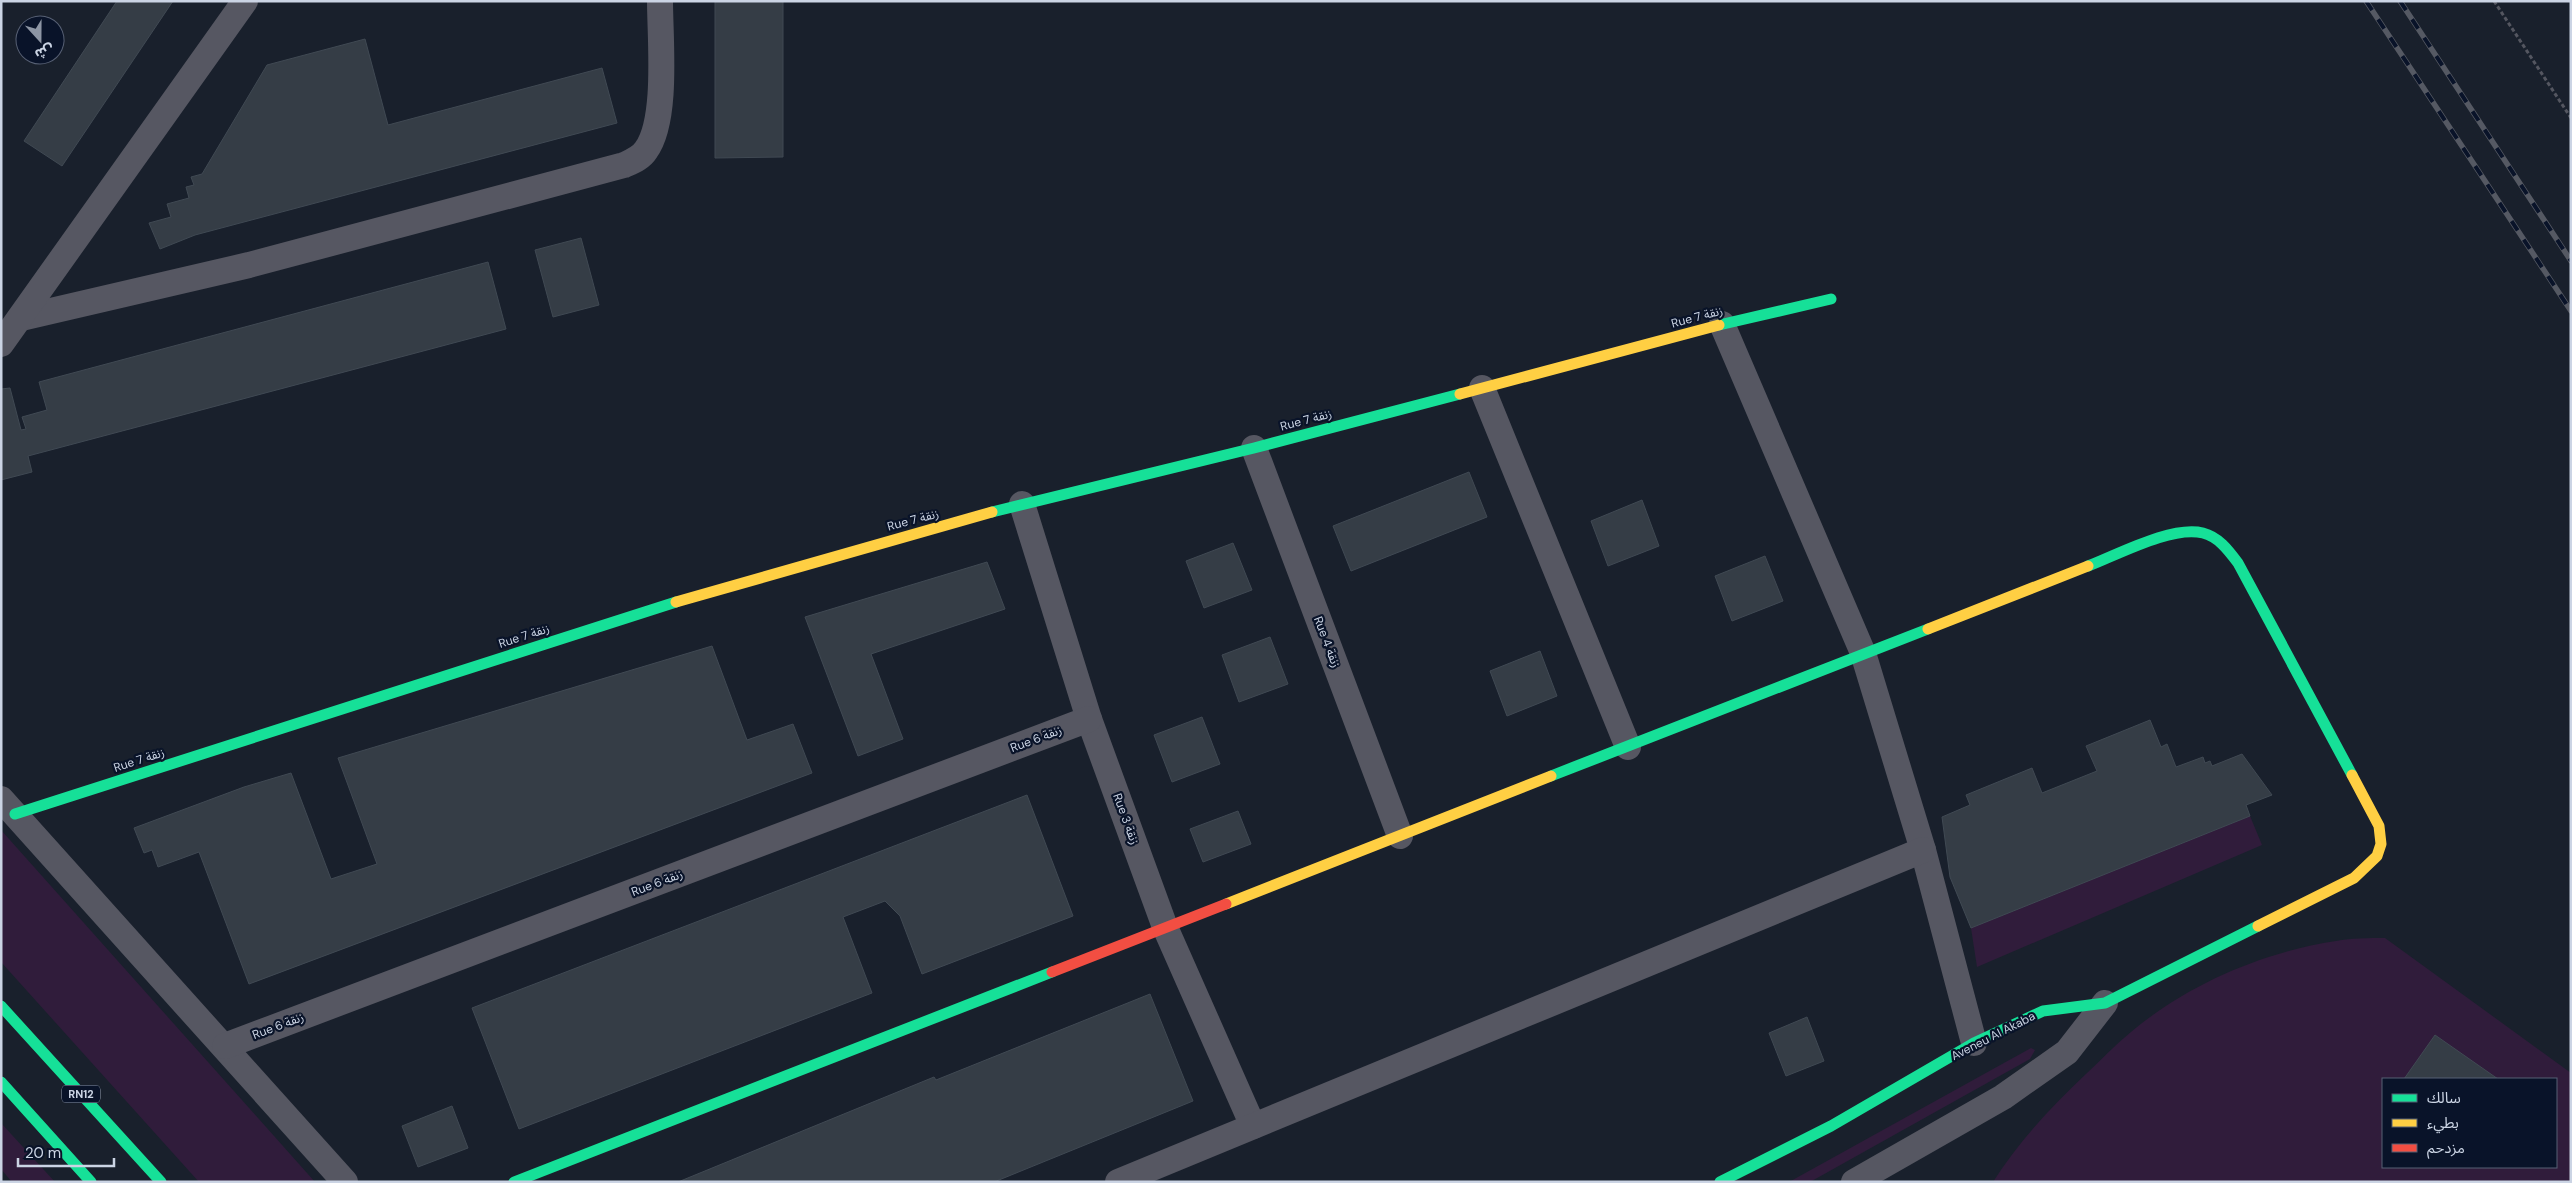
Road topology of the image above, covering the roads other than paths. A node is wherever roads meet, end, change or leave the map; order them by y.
1 (245, 1) edge
2 (660, 1) edge
3 (1831, 299) dead end
4 (21, 318) junction
5 (1722, 324) junction
6 (1, 344) edge
7 (1482, 388) junction
8 (1254, 448) junction
9 (1022, 504) junction
10 (1863, 653) junction
11 (1089, 719) junction
12 (1628, 747) junction
13 (8, 807) edge
14 (1400, 836) junction
15 (1923, 850) junction
16 (1165, 927) junction
17 (2105, 1003) junction
18 (1, 1006) edge
19 (1974, 1043) junction
20 (225, 1046) junction
21 (1, 1082) edge
22 (1253, 1126) junction
23 (91, 1182) edge
24 (161, 1182) edge
25 (345, 1182) edge
26 (514, 1182) edge
27 (1118, 1182) edge
28 (1720, 1182) edge
29 (1854, 1182) edge

1 - 4 street
2 - 4 street
3 - 5 street, Rue 7 زنقة
4 - 6 street
5 - 7 street, Rue 7 زنقة
5 - 10 street
7 - 8 street, Rue 7 زنقة
7 - 12 street
8 - 9 street, Rue 7 زنقة
8 - 14 street, Rue 4 زنقة
9 - 11 street, Rue 3 زنقة
9 - 13 street, Rue 7 زنقة
10 - 12 street
10 - 15 street
10 - 17 street, Aveneu Al Akaba
11 - 16 street, Rue 3 زنقة
11 - 20 street, Rue 6 زنقة
12 - 14 street
13 - 20 street
14 - 16 street
15 - 19 street
15 - 22 street
16 - 22 street, Rue 3 زنقة
16 - 26 street
17 - 19 street, Aveneu Al Akaba
17 - 29 street
18 - 24 street, RN12
19 - 28 street, Aveneu Al Akaba
20 - 25 street
21 - 23 street
22 - 27 street

